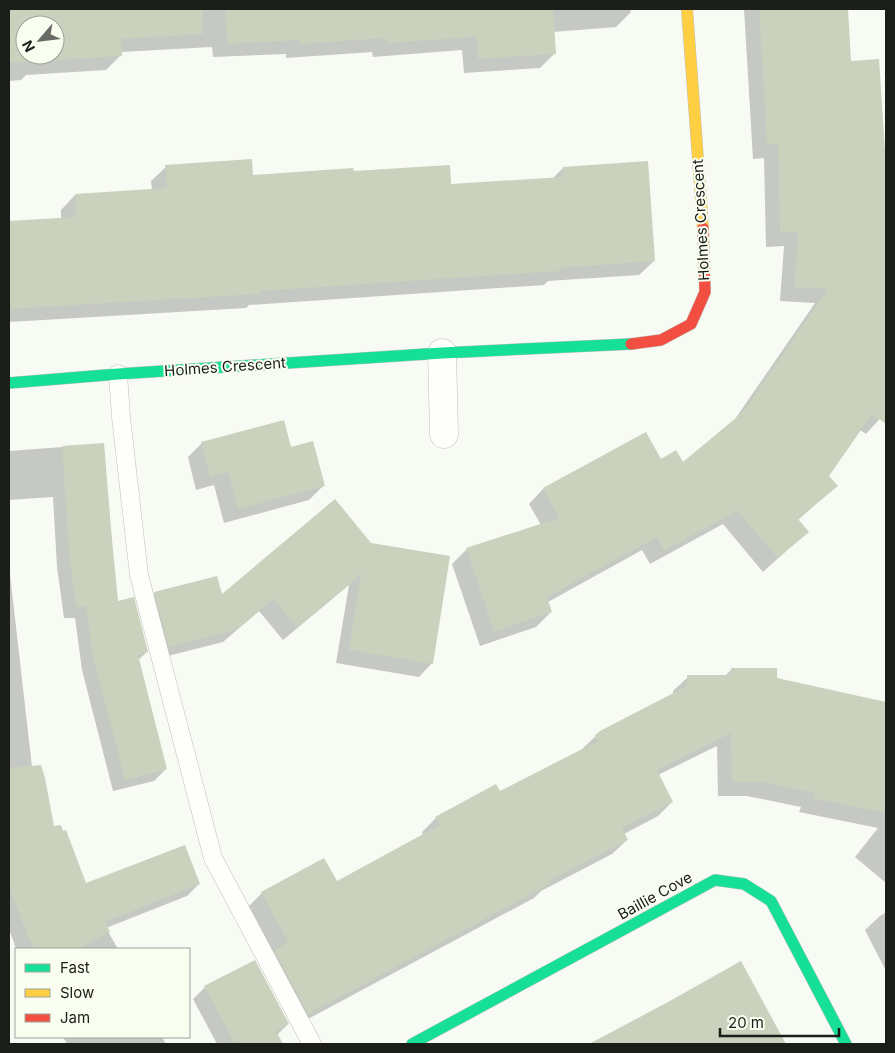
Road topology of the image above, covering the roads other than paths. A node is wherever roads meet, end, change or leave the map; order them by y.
1 (687, 9) edge
2 (442, 354) junction
3 (118, 374) junction
4 (9, 383) edge
5 (444, 434) dead end
6 (312, 1044) edge
7 (412, 1044) edge
8 (846, 1044) edge

1 - 2 street, Holmes Crescent
2 - 3 street, Holmes Crescent
2 - 5 street
3 - 4 street, Holmes Crescent
3 - 6 lane
7 - 8 street, Baillie Cove

